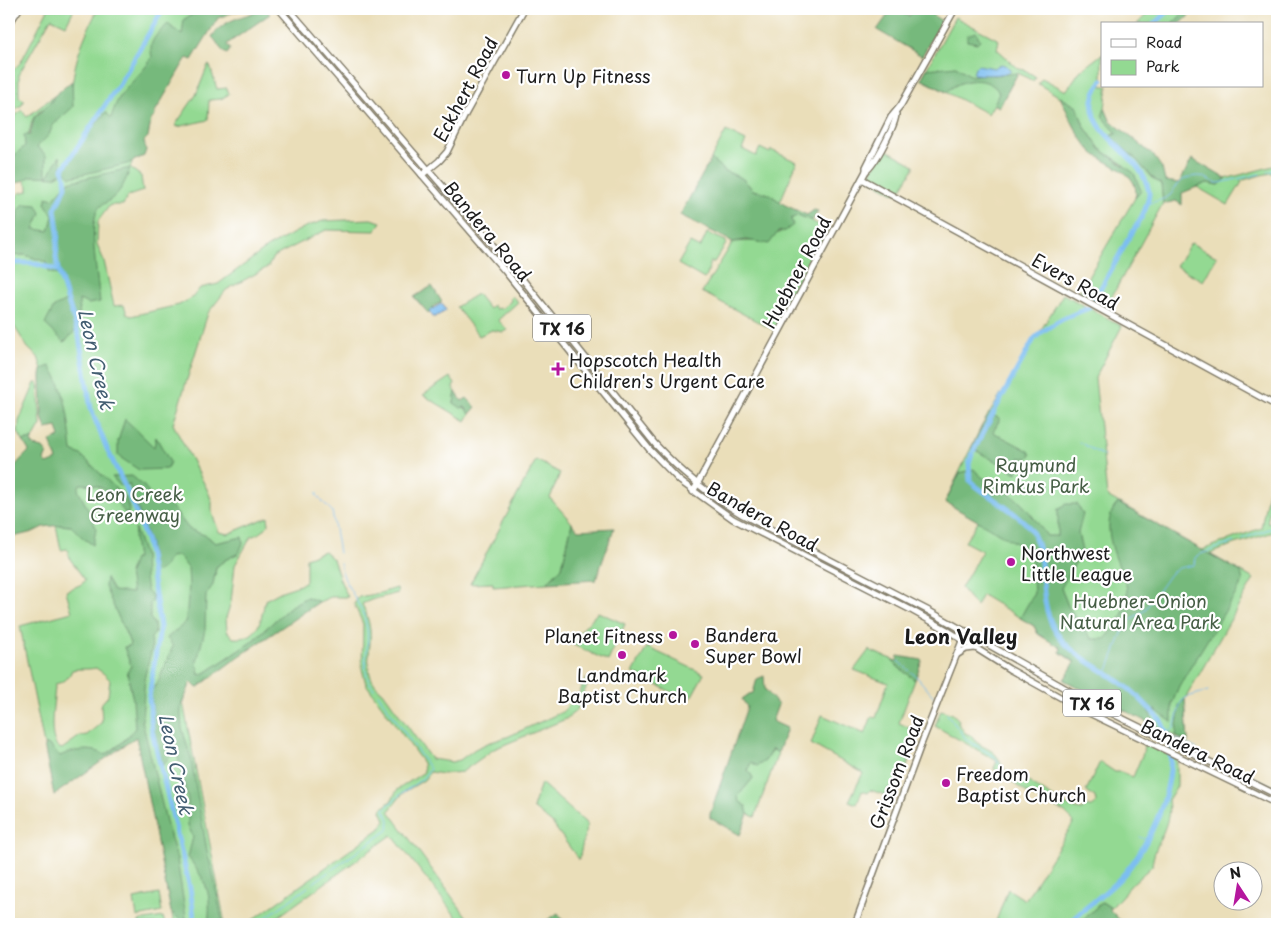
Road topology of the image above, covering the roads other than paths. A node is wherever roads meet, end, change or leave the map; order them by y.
1 (20, 9) edge
2 (279, 9) edge
3 (289, 9) edge
4 (524, 9) edge
5 (955, 9) edge
6 (9, 24) edge
7 (323, 48) junction
8 (318, 53) junction
9 (429, 169) junction
10 (422, 175) junction
11 (862, 179) junction
12 (1277, 406) edge
13 (636, 420) junction
14 (629, 424) junction
15 (697, 484) junction
16 (693, 492) junction
17 (837, 562) junction
18 (833, 570) junction
19 (966, 631) junction
20 (963, 640) junction
21 (976, 648) junction
22 (958, 654) junction
23 (1277, 795) edge
24 (1277, 804) edge
25 (854, 924) edge

1 - 6 main road
2 - 8 main road, Bandera Road / TX 16
3 - 7 main road, Bandera Road / TX 16
4 - 9 main road, Eckhert Road
5 - 11 main road, Huebner Road
7 - 8 main road
7 - 9 main road, Bandera Road / TX 16
8 - 10 main road, Bandera Road / TX 16
9 - 10 main road, Eckhert Road
9 - 13 main road, Bandera Road / TX 16
10 - 14 main road, Bandera Road / TX 16
11 - 12 main road, Evers Road
11 - 15 main road, Huebner Road
13 - 14 main road
13 - 15 main road, Bandera Road / TX 16
14 - 16 main road, Bandera Road / TX 16
15 - 16 main road, Huebner Road
15 - 17 main road, Bandera Road / TX 16
16 - 18 main road, Bandera Road / TX 16
17 - 18 main road
17 - 19 main road, Bandera Road / TX 16
18 - 20 main road, Bandera Road / TX 16
19 - 20 main road, Grissom Road
19 - 23 main road, Bandera Road / TX 16
20 - 21 main road, Bandera Road / TX 16
20 - 22 main road, Grissom Road
21 - 22 main road
21 - 24 main road, Bandera Road / TX 16
22 - 25 main road, Grissom Road

